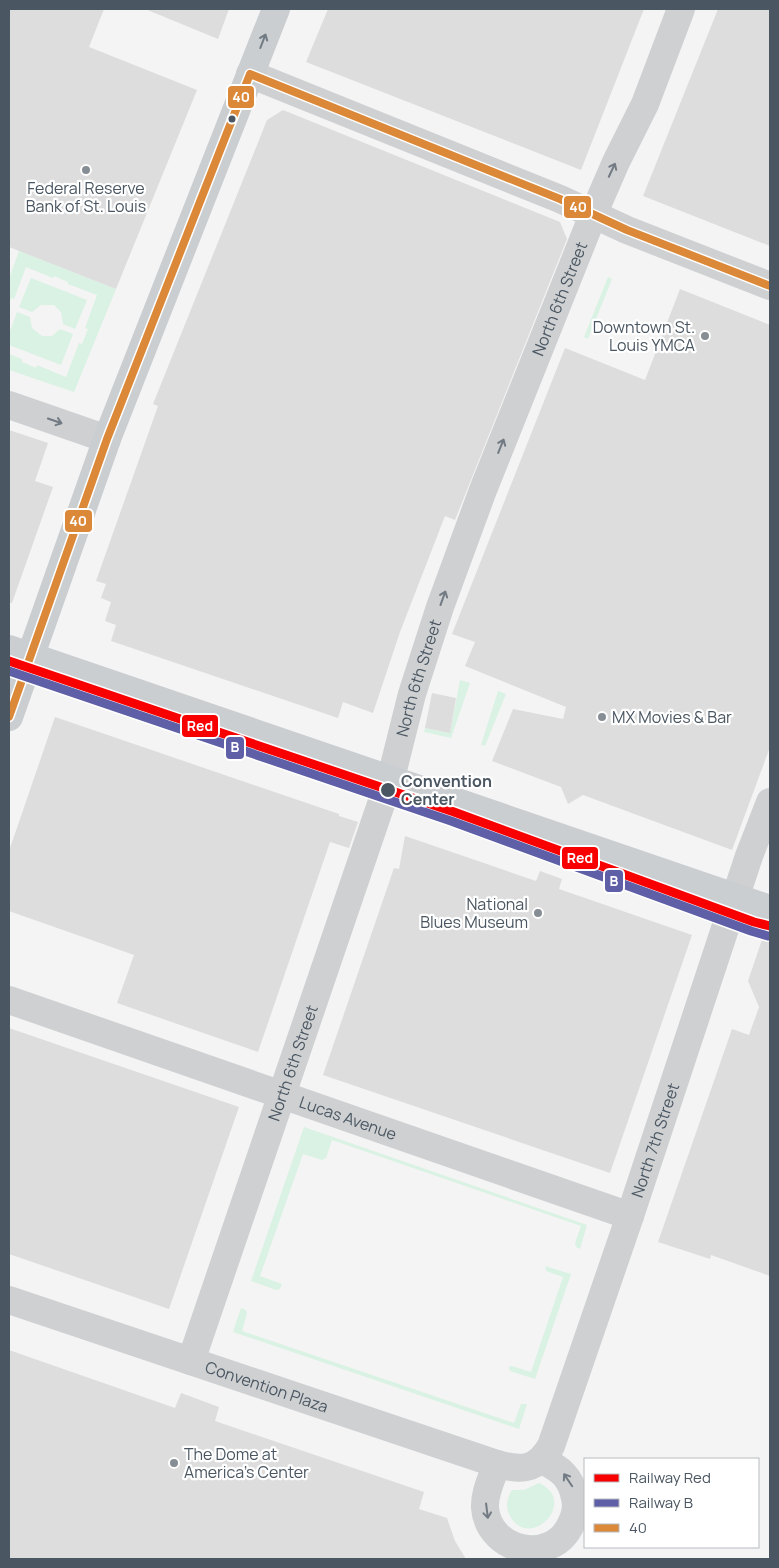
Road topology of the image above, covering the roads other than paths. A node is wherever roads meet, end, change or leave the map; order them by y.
1 (276, 9) edge
2 (681, 9) edge
3 (250, 74) junction
4 (593, 214) junction
5 (770, 286) edge
6 (9, 406) edge
7 (107, 439) junction
8 (19, 652) edge
9 (9, 717) edge
10 (389, 778) junction
11 (770, 802) edge
12 (736, 897) junction
13 (770, 908) edge
14 (9, 1000) edge
15 (282, 1095) junction
16 (630, 1216) junction
17 (9, 1300) edge
18 (191, 1361) junction
19 (497, 1464) junction
20 (534, 1464) junction

3 -> 1 main road
4 -> 2 street, North 6th Street
3 - 4 street
3 - 7 main road
4 - 5 street
10 -> 4 street, North 6th Street
6 -> 7 street
7 - 8 main road
8 - 9 main road
8 - 10 main road
10 - 12 main road
10 - 15 street, North 6th Street
11 - 12 street, North 7th Street
12 - 13 main road
12 - 16 street, North 7th Street
14 - 15 street, Lucas Avenue
15 - 16 street, Lucas Avenue
15 - 18 street, North 6th Street
16 - 20 street, North 7th Street
17 - 18 street, Convention Plaza
18 - 19 street, Convention Plaza
19 - 20 street, Convention Plaza
19 -> 20 street

